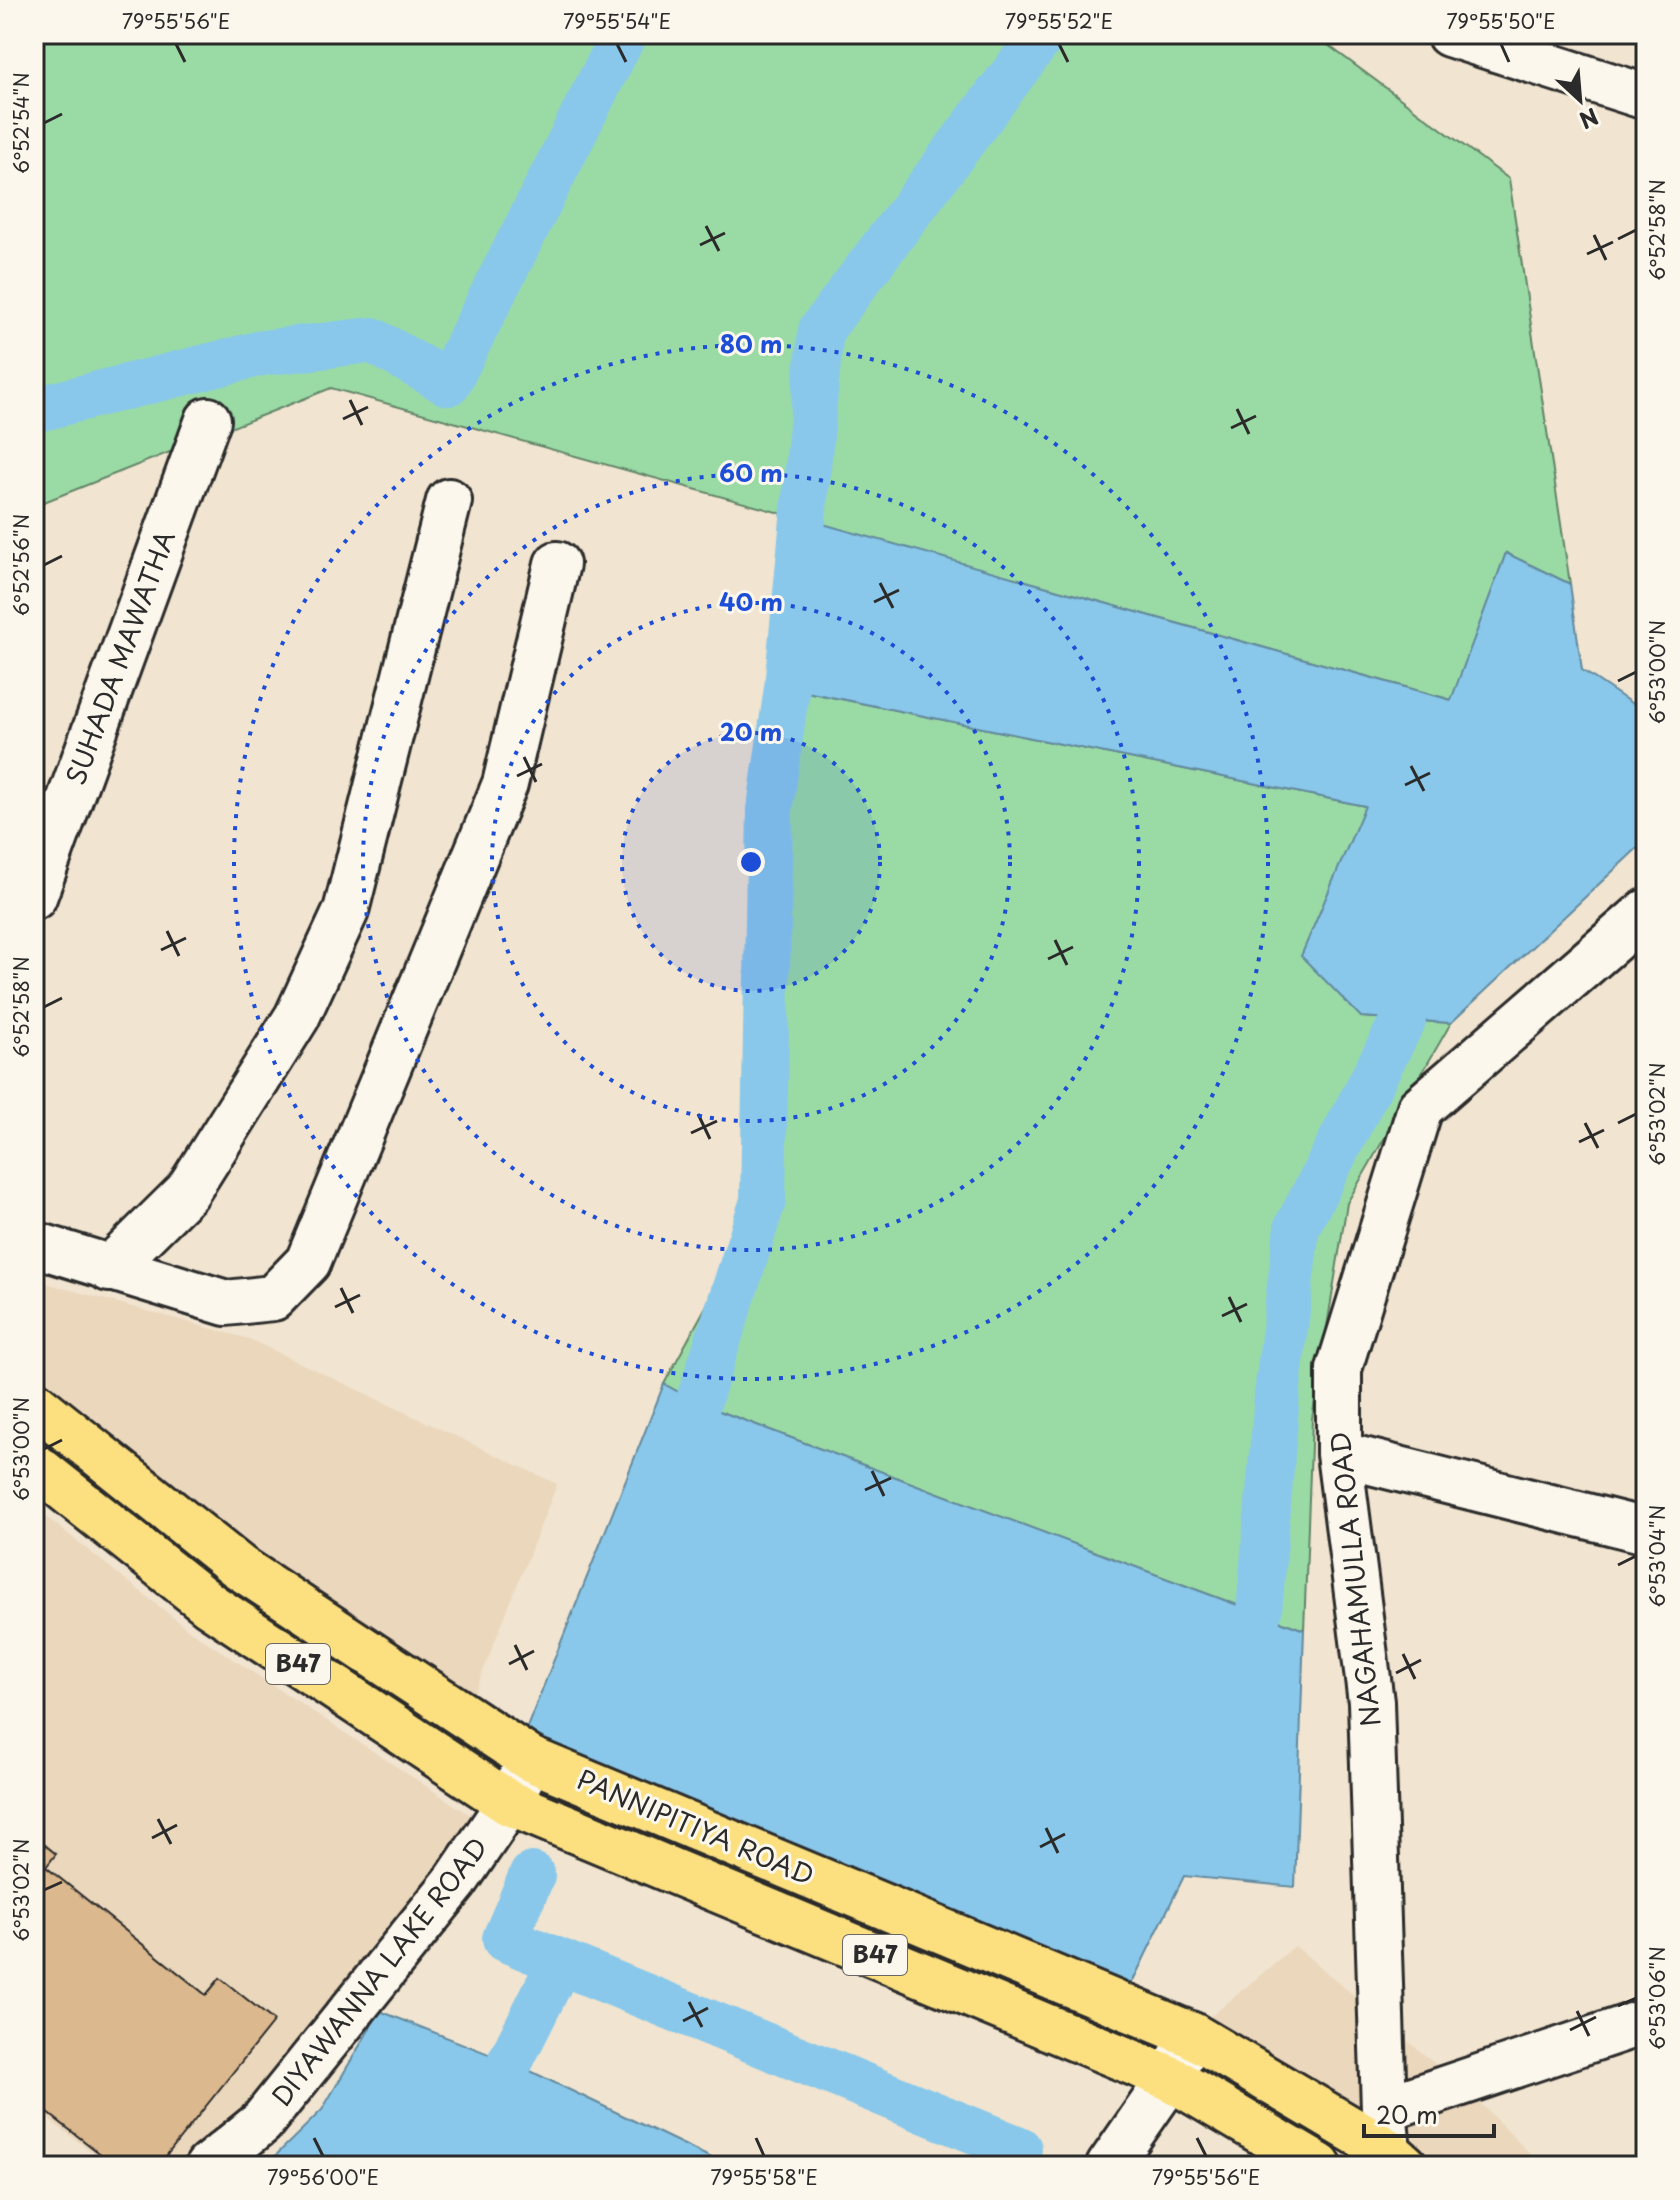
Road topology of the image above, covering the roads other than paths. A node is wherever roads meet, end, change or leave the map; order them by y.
1 (1449, 34) edge
2 (1646, 97) edge
3 (208, 420) dead end
4 (449, 501) dead end
5 (557, 564) dead end
6 (34, 897) edge
7 (1646, 912) edge
8 (34, 1244) edge
9 (109, 1269) junction
10 (34, 1403) edge
11 (1339, 1454) junction
12 (34, 1465) edge
13 (1646, 1531) edge
14 (530, 1759) junction
15 (509, 1803) junction
16 (1646, 2021) edge
17 (1192, 2035) junction
18 (1170, 2078) junction
19 (1388, 2148) edge
20 (208, 2166) edge
21 (1109, 2166) edge
22 (1319, 2166) edge

1 - 2 street
3 - 6 street, SUHADA MAWATHA
4 - 9 street
5 - 9 street
7 - 11 street, NAGAHAMULLA ROAD
8 - 9 street
10 - 14 main road, PANNIPITIYA ROAD / B47
11 - 13 street
11 - 19 street, NAGAHAMULLA ROAD
12 - 15 main road, PANNIPITIYA ROAD / B47
14 - 15 street, DIYAWANNA LAKE ROAD
14 - 17 main road, PANNIPITIYA ROAD / B47
15 - 18 main road, PANNIPITIYA ROAD / B47
15 - 20 street, DIYAWANNA LAKE ROAD
16 - 19 street
17 - 18 street
17 - 19 main road, PANNIPITIYA ROAD / B47
18 - 21 street
18 - 22 main road, PANNIPITIYA ROAD / B47

